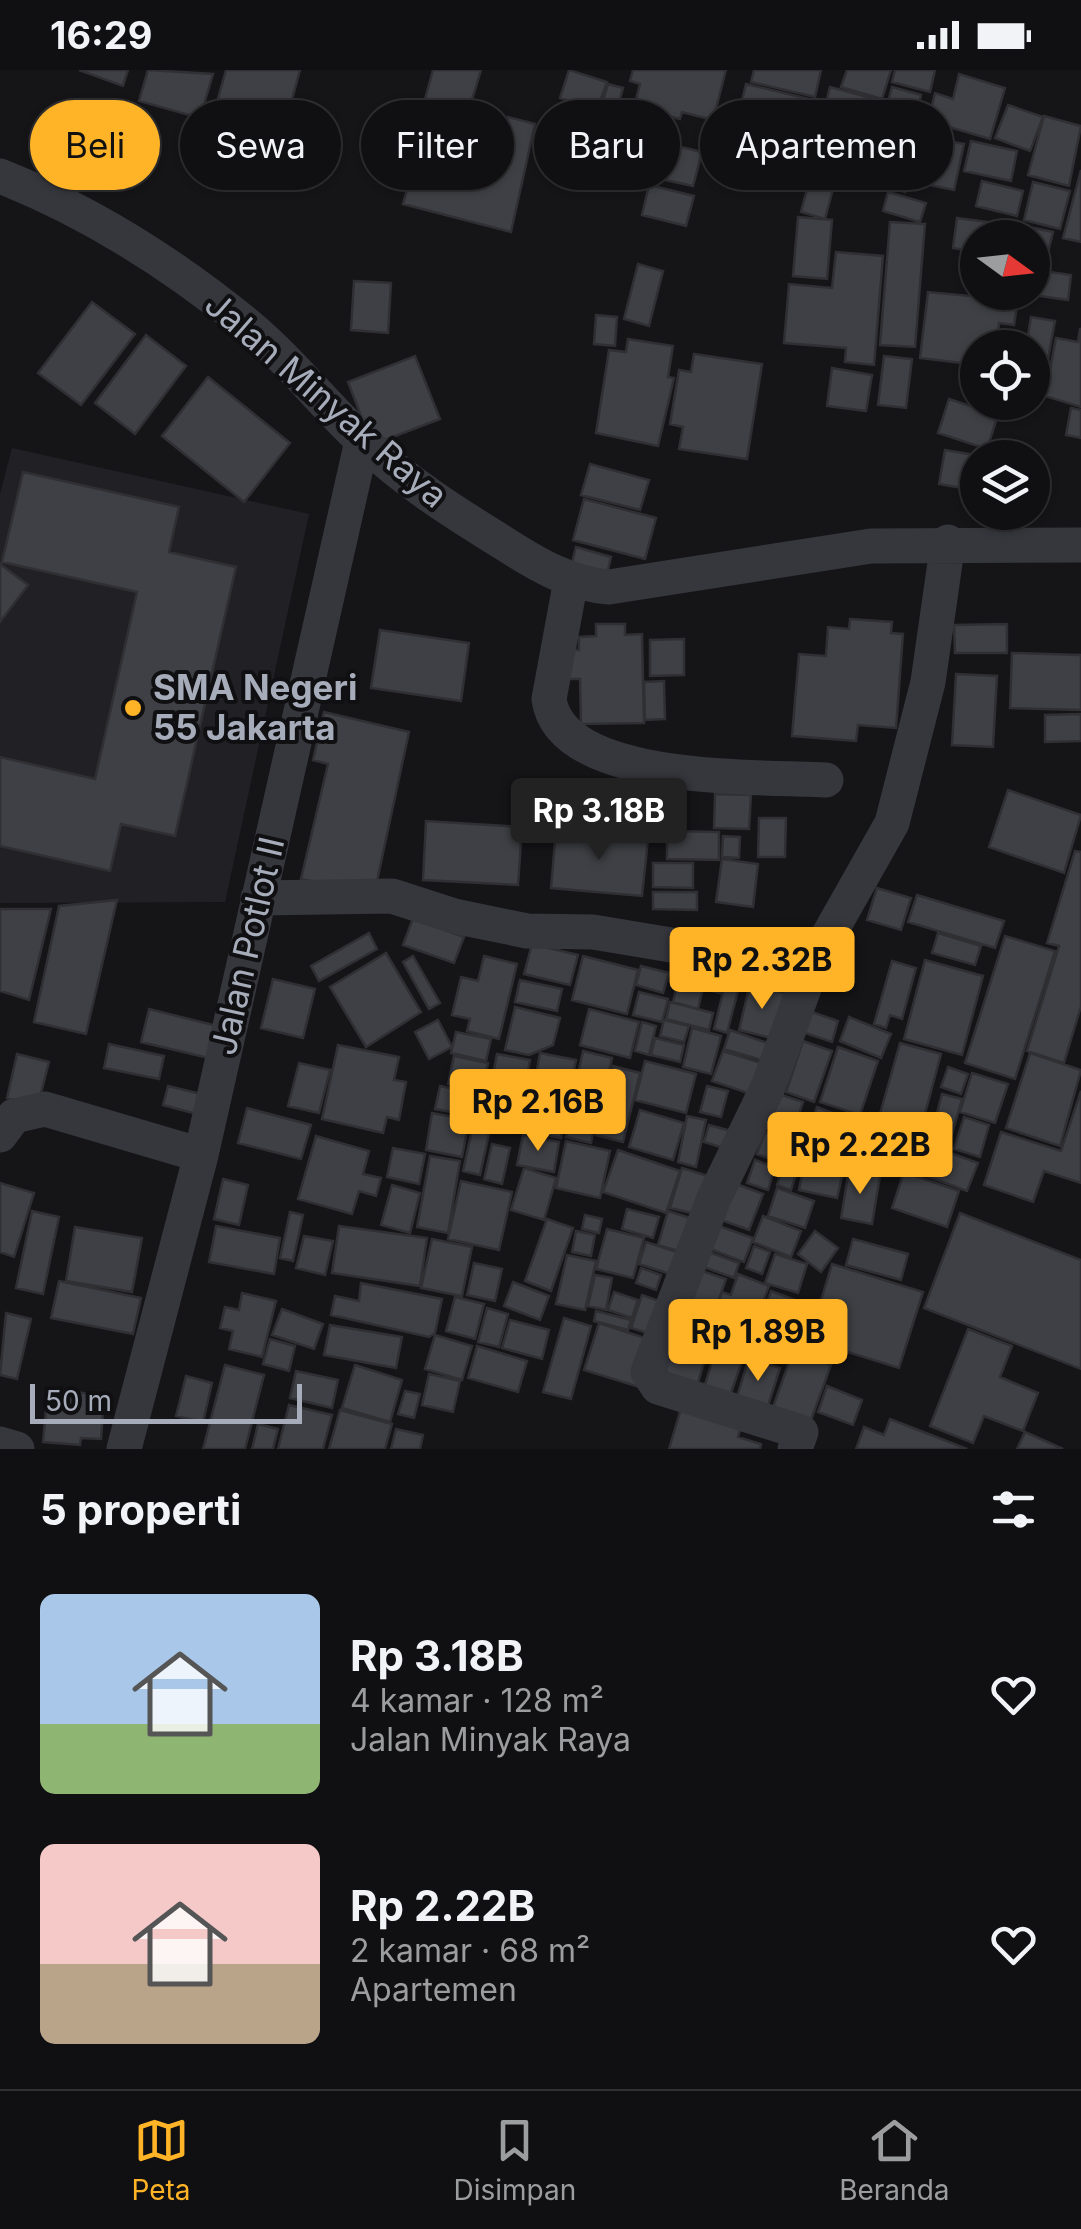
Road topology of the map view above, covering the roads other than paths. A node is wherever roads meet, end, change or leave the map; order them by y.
1 (0, 176) edge
2 (362, 441) junction
3 (948, 542) junction
4 (1081, 545) edge
5 (572, 580) junction
6 (826, 780) dead end
7 (258, 898) junction
8 (814, 961) junction
9 (0, 1135) edge
10 (201, 1155) junction
11 (0, 1444) edge
12 (17, 1449) edge
13 (124, 1449) edge
14 (795, 1449) edge

1 - 2 street, Jalan Minyak Raya
2 - 5 street, Jalan Minyak Raya
2 - 7 street, Jalan Potlot II
3 - 4 street, Jalan Minyak Raya
3 - 5 street, Jalan Minyak Raya
3 - 8 street
5 - 6 street
7 - 8 street
7 - 10 street, Jalan Potlot II
8 - 14 street
9 - 10 street
10 - 13 street, Jalan Potlot II
11 - 12 street

